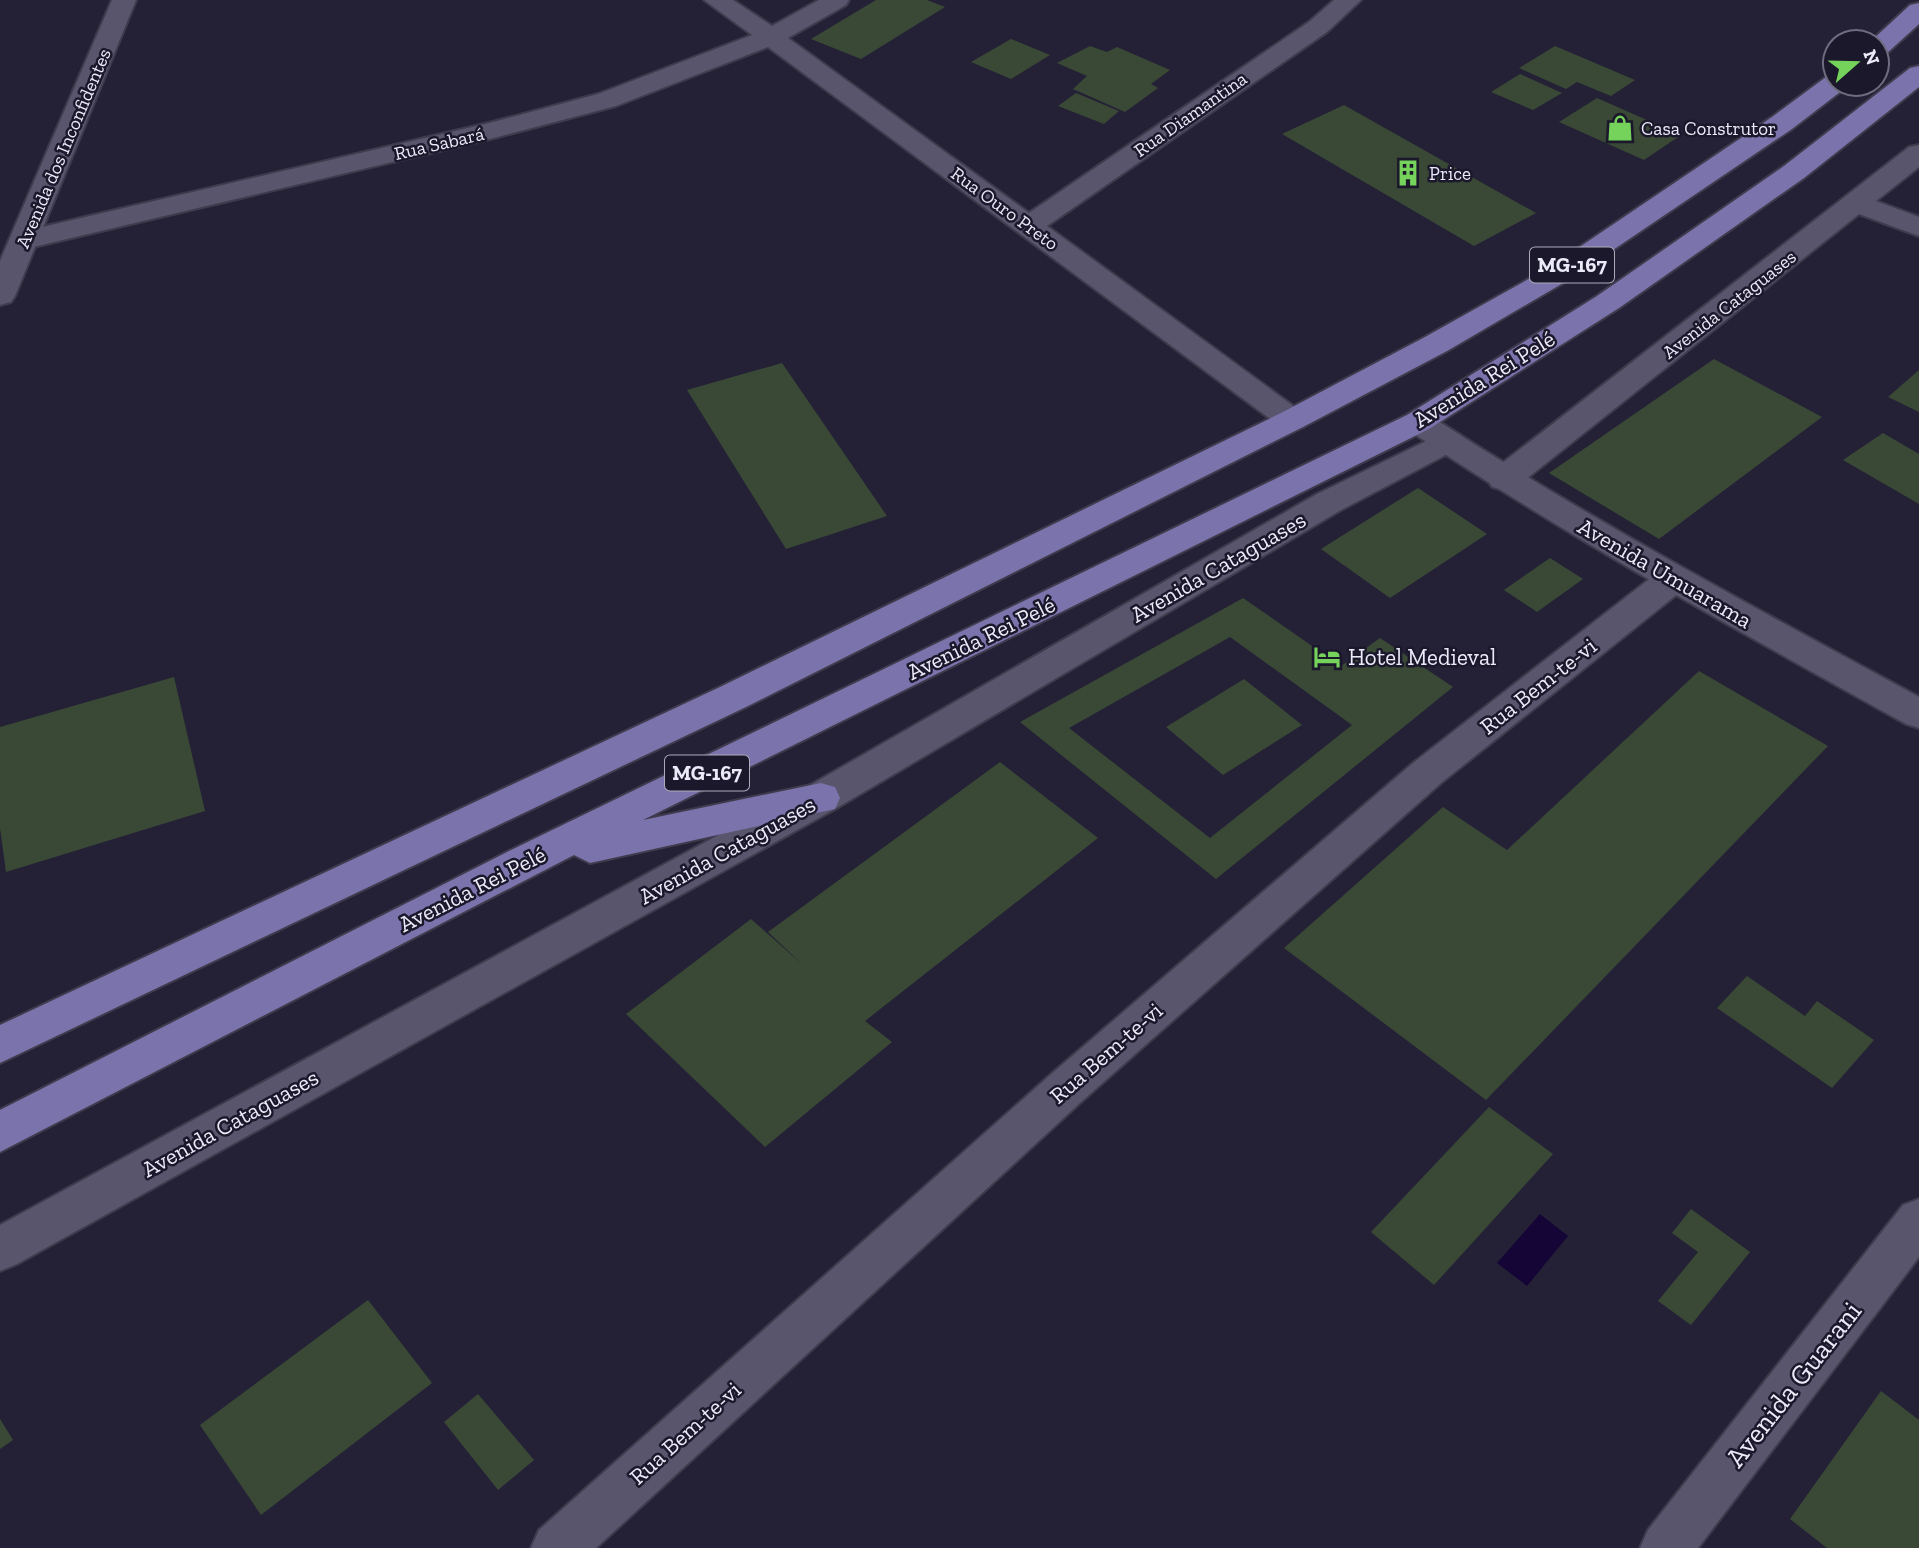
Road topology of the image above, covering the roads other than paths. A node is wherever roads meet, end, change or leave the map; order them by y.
1 (124, 0) edge
2 (716, 0) edge
3 (837, 0) edge
4 (1349, 0) edge
5 (1919, 10) edge
6 (1891, 36) edge
7 (771, 37) junction
8 (1919, 75) edge
9 (1821, 93) edge
10 (1919, 153) edge
11 (1858, 204) junction
12 (1029, 226) junction
13 (1919, 228) edge
14 (25, 240) junction
15 (0, 296) edge
16 (1292, 420) junction
17 (1432, 431) junction
18 (1504, 480) junction
19 (1673, 579) junction
20 (1919, 715) edge
21 (821, 798) junction
22 (523, 862) junction
23 (0, 1045) edge
24 (0, 1132) edge
25 (1919, 1220) edge
26 (0, 1250) edge
27 (557, 1548) edge
28 (1666, 1548) edge

1 - 14 street, Avenida dos Inconfidentes
2 - 7 street, Rua Ouro Preto
3 - 7 street, Rua Sabará
4 - 12 street, Rua Diamantina
5 - 6 main road
7 - 12 street, Rua Ouro Preto
7 - 14 street, Rua Sabará
8 - 17 main road, Avenida Rei Pelé / MG-167
9 - 16 main road, MG-167
10 - 11 street, Avenida Cataguases
11 - 13 street
11 - 18 street, Avenida Cataguases
12 - 16 street, Rua Ouro Preto
14 - 15 street, Avenida dos Inconfidentes
16 - 23 main road, MG-167
17 - 18 street, Avenida Umuarama
17 - 21 street, Avenida Cataguases
17 - 22 main road, Avenida Rei Pelé / MG-167
18 - 19 street, Avenida Umuarama
19 - 20 street, Avenida Umuarama
19 - 27 street, Rua Bem-te-vi
21 - 22 main road
21 - 26 street, Avenida Cataguases
22 - 24 main road, Avenida Rei Pelé / MG-167
25 - 28 street, Avenida Guarani

